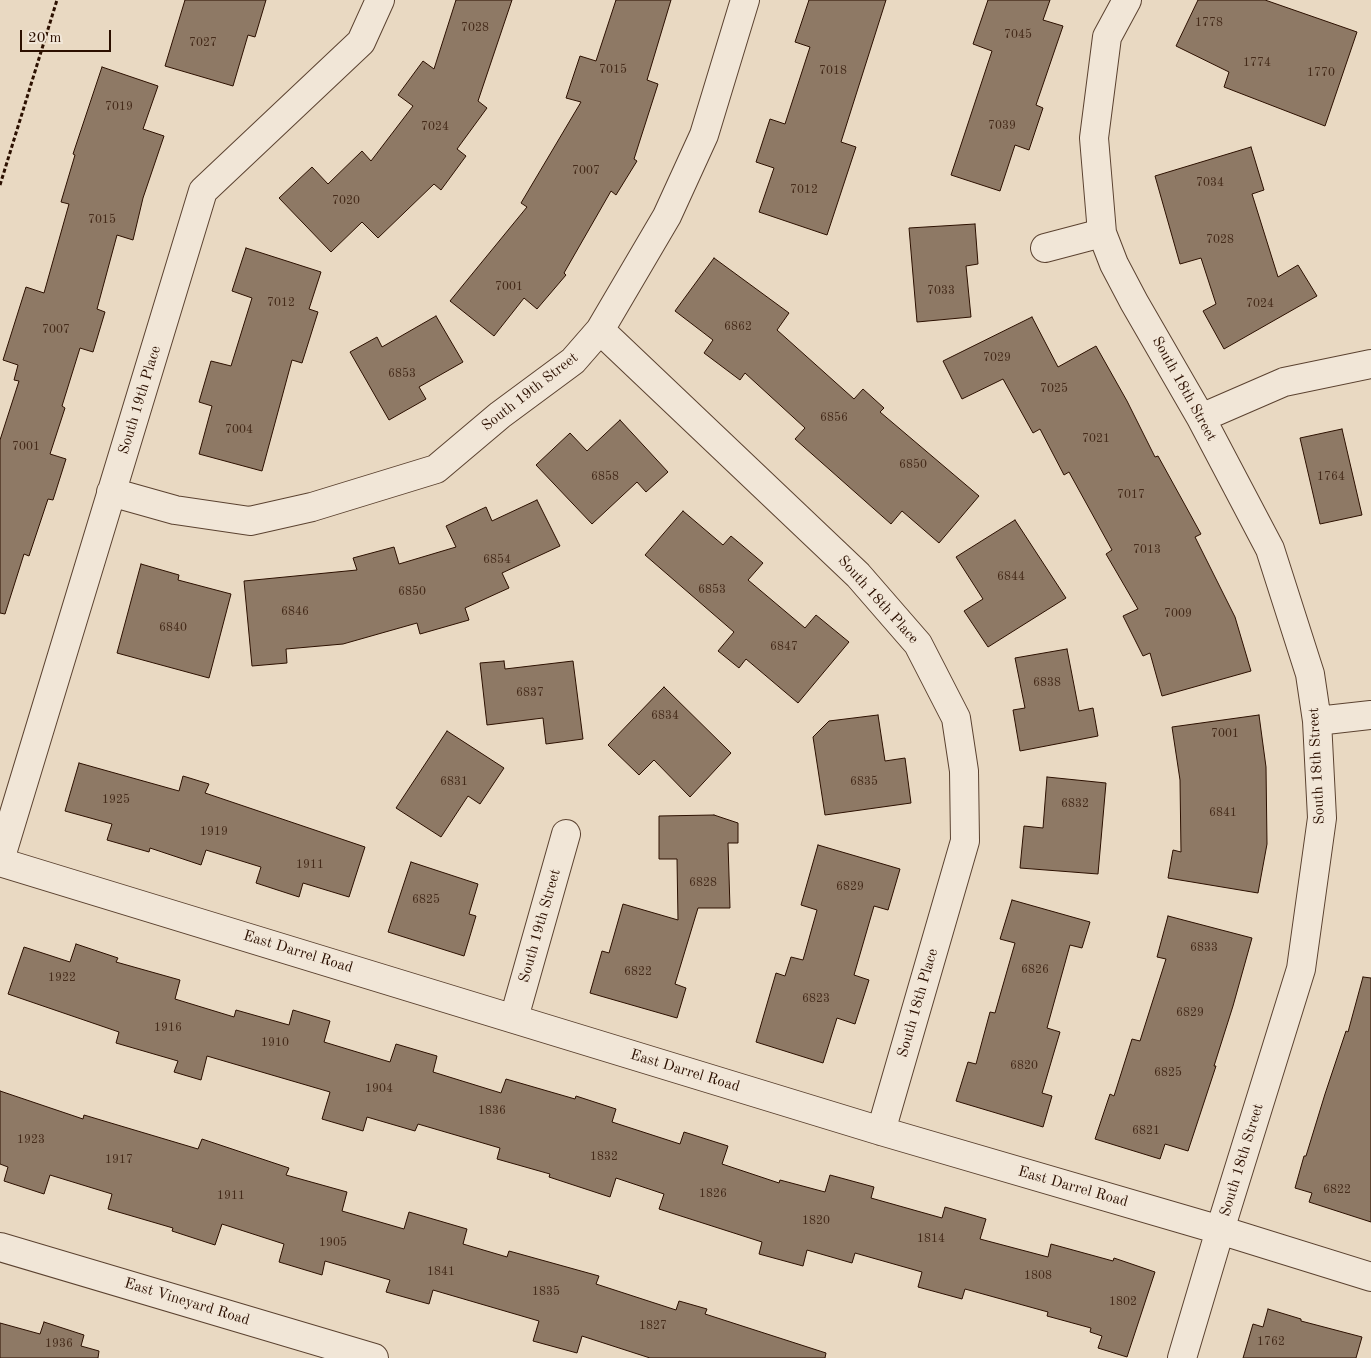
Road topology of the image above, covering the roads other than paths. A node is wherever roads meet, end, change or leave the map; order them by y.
1 (380, 0) edge
2 (745, 0) edge
3 (1127, 0) edge
4 (1102, 233) junction
5 (1045, 248) dead end
6 (600, 330) junction
7 (1371, 364) edge
8 (1201, 418) junction
9 (111, 492) junction
10 (1371, 715) edge
11 (1317, 721) junction
12 (566, 834) dead end
13 (0, 861) edge
14 (514, 1018) junction
15 (881, 1131) junction
16 (1220, 1230) junction
17 (0, 1247) edge
18 (1371, 1277) edge
19 (374, 1358) edge
20 (1182, 1358) edge

1 - 9 street, South 19th Place
2 - 6 street, South 19th Street
3 - 4 street, South 18th Street
4 - 5 street
4 - 8 street, South 18th Street
6 - 9 street, South 19th Street
6 - 15 street, South 18th Place
7 - 8 street
8 - 11 street, South 18th Street
9 - 13 street, South 19th Place
10 - 11 street
11 - 16 street, South 18th Street
12 - 14 street, South 19th Street
13 - 14 street, East Darrel Road
14 - 15 street, East Darrel Road
15 - 16 street, East Darrel Road
16 - 18 street, East Darrel Road
16 - 20 street, South 18th Street
17 - 19 street, East Vineyard Road

